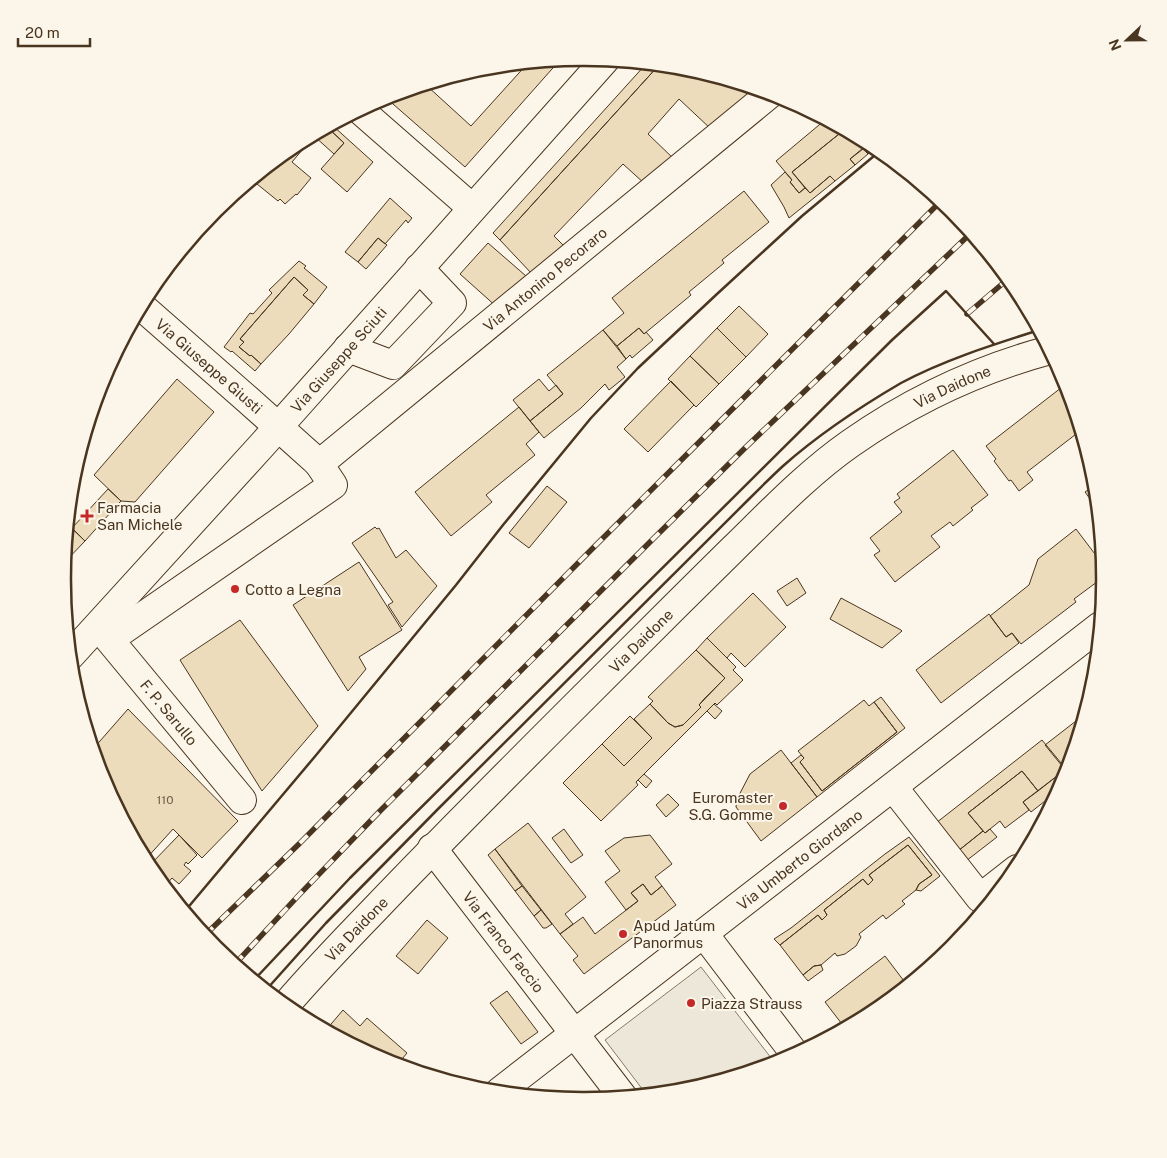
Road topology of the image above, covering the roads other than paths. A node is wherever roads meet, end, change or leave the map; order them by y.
1 (599, 66) edge
2 (765, 99) edge
3 (366, 115) edge
4 (472, 208) junction
5 (419, 268) junction
6 (147, 311) edge
7 (348, 348) junction
8 (1043, 352) edge
9 (278, 427) junction
10 (319, 464) junction
11 (1093, 631) edge
12 (104, 632) junction
13 (76, 652) edge
14 (893, 787) junction
15 (242, 800) dead end
16 (432, 848) junction
17 (991, 889) edge
18 (704, 934) junction
19 (291, 999) edge
20 (574, 1033) junction
21 (791, 1048) edge
22 (507, 1086) edge
23 (617, 1091) edge

1 - 4 street, Via Giuseppe Sciuti
2 - 10 street, Via Antonino Pecoraro
3 - 4 street
4 - 5 street, Via Giuseppe Sciuti
5 - 7 street, Via Giuseppe Sciuti
5 - 7 street
6 - 9 street, Via Giuseppe Giusti
7 - 9 street, Via Giuseppe Sciuti
8 - 16 street, Via Daidone
9 - 10 street, Via Giuseppe Giusti
9 - 12 street, Via Giuseppe Sciuti
10 - 12 street, Via Giuseppe Giusti
11 - 14 street, Via Umberto Giordano
12 - 13 street, Via Giuseppe Sciuti
12 - 15 street, F. P. Sarullo
14 - 17 street
14 - 18 street, Via Umberto Giordano
16 - 19 street, Via Daidone
16 - 20 street, Via Franco Faccio
18 - 20 street, Via Umberto Giordano
18 - 21 street
20 - 22 street, Via Umberto Giordano
20 - 23 street, Via Franco Faccio

